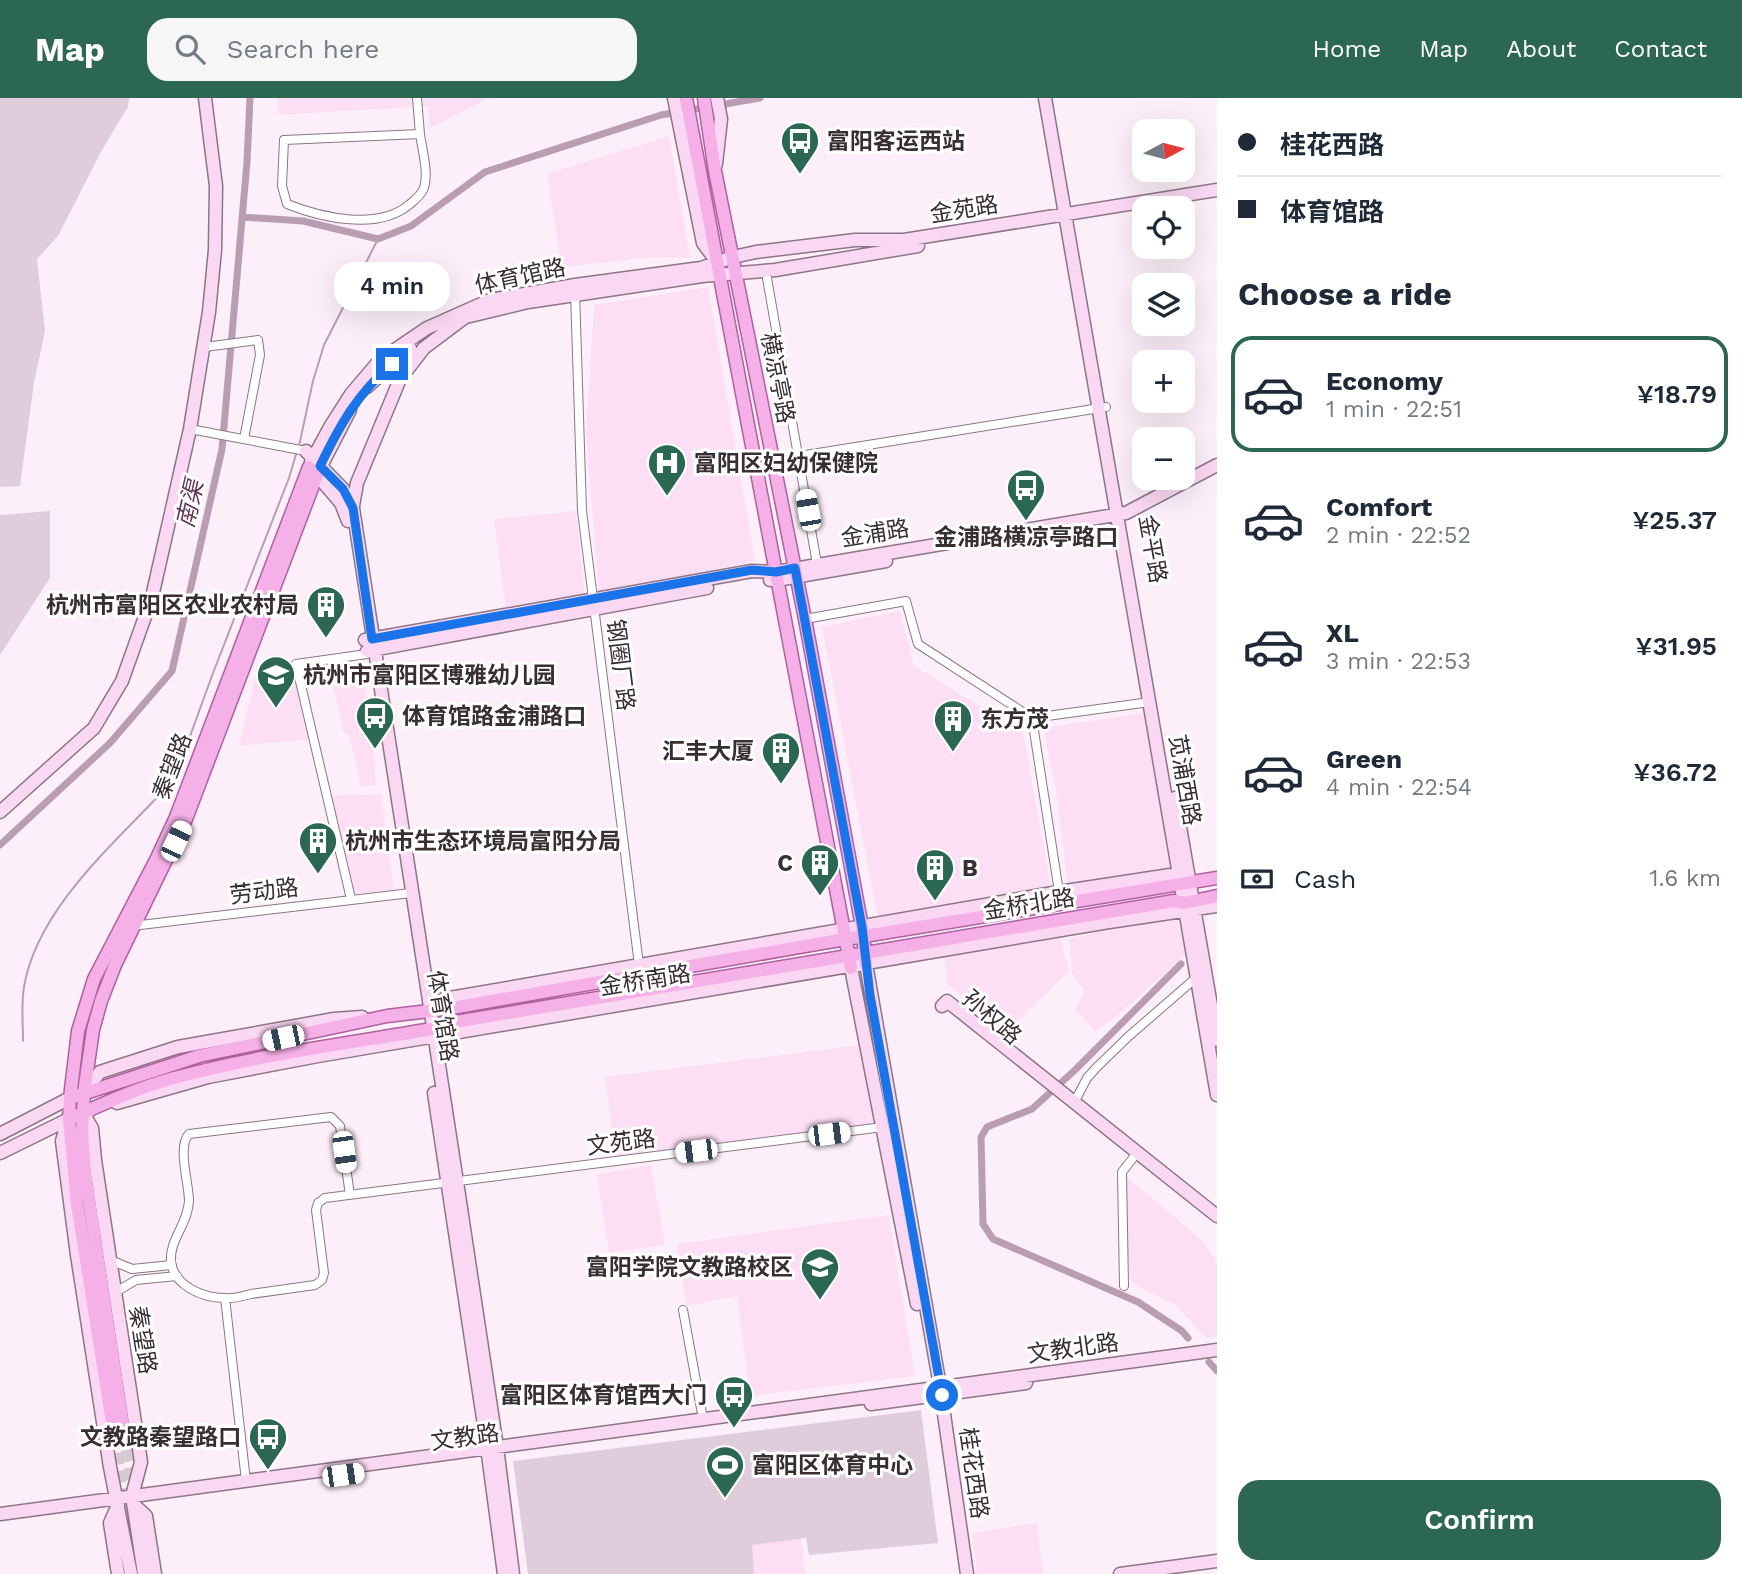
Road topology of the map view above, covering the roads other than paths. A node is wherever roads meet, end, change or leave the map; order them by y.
1 (205, 98) edge
2 (417, 98) edge
3 (679, 98) edge
4 (704, 98) edge
5 (717, 98) edge
6 (1045, 98) edge
7 (1053, 98) edge
8 (714, 119) junction
9 (419, 134) junction
10 (1217, 190) edge
11 (1217, 198) edge
12 (1195, 201) edge
13 (1132, 210) edge
14 (1068, 218) junction
15 (733, 257) junction
16 (717, 262) junction
17 (736, 275) junction
18 (719, 276) junction
19 (767, 278) dead end
20 (575, 290) junction
21 (464, 318) junction
22 (210, 347) junction
23 (1103, 408) junction
24 (197, 430) junction
25 (240, 438) junction
26 (799, 456) junction
27 (311, 461) junction
28 (1217, 465) edge
29 (1217, 472) edge
30 (350, 512) junction
31 (1122, 518) junction
32 (817, 564) junction
33 (796, 572) junction
34 (776, 576) junction
35 (594, 604) junction
36 (805, 618) junction
37 (369, 647) junction
38 (1150, 702) junction
39 (1032, 718) junction
40 (0, 812) edge
41 (1217, 878) edge
42 (1185, 884) junction
43 (1059, 892) junction
44 (407, 893) junction
45 (1217, 896) edge
46 (351, 900) junction
47 (1189, 906) junction
48 (1217, 906) edge
49 (1089, 915) junction
50 (1109, 922) junction
51 (128, 926) junction
52 (862, 932) junction
53 (844, 935) junction
54 (865, 958) junction
55 (849, 961) junction
56 (639, 965) junction
57 (585, 975) junction
58 (1197, 977) junction
59 (568, 987) junction
60 (608, 996) junction
61 (627, 1004) junction
62 (425, 1012) junction
63 (429, 1033) junction
64 (1217, 1040) edge
65 (1046, 1085) junction
66 (84, 1092) junction
67 (1217, 1095) edge
68 (69, 1098) junction
69 (1069, 1101) junction
70 (83, 1113) junction
71 (68, 1119) junction
72 (883, 1127) junction
73 (0, 1134) edge
74 (0, 1153) edge
75 (1133, 1158) junction
76 (453, 1183) junction
77 (350, 1195) junction
78 (1217, 1216) edge
79 (1217, 1226) edge
80 (110, 1260) junction
81 (172, 1265) junction
82 (177, 1276) junction
83 (1124, 1286) dead end
84 (114, 1293) junction
85 (225, 1298) junction
86 (683, 1310) dead end
87 (1214, 1354) edge
88 (938, 1391) junction
89 (703, 1419) junction
90 (492, 1451) junction
91 (246, 1481) junction
92 (132, 1500) junction
93 (118, 1502) junction
94 (0, 1514) edge
95 (0, 1522) edge
96 (1217, 1561) edge
97 (1217, 1568) edge
98 (118, 1574) edge
99 (131, 1574) edge
100 (144, 1574) edge
101 (155, 1574) edge
102 (503, 1574) edge
103 (513, 1574) edge
104 (959, 1574) edge
105 (967, 1574) edge
106 (1120, 1574) edge
107 (1172, 1574) edge

1 - 22 street
2 - 9 street
3 - 16 main road, 横凉亭路
4 - 8 main road, 横凉亭路
5 - 8 street, 横凉亭路
6 - 14 street, 金平路
7 - 14 street, 金平路
8 - 15 main road, 横凉亭路
9 - 9 street
10 - 14 street, 金苑路
11 - 12 street
13 - 14 street
14 - 15 street, 金苑路
14 - 17 street, 体育馆路
14 - 23 street, 金平路
15 - 16 street, 金苑路
15 - 17 main road, 横凉亭路
16 - 18 main road, 横凉亭路
16 - 20 street, 体育馆路
17 - 18 street, 体育馆路
17 - 33 main road, 横凉亭路
18 - 20 street, 体育馆路
18 - 34 main road, 横凉亭路
19 - 26 street
20 - 21 street, 体育馆路
20 - 27 street, 体育馆路
20 - 35 street, 钢圈厂路
21 - 27 street, 体育馆路
21 - 30 street, 体育馆路
22 - 24 street
22 - 25 street
23 - 26 street
23 - 31 street, 金平路
24 - 25 street
24 - 40 street
25 - 27 street
26 - 32 street
27 - 30 street, 体育馆路
27 - 51 main road, 秦望路
28 - 31 street, 金浦路
29 - 31 street, 金浦路
30 - 37 street, 体育馆路
31 - 32 street, 金浦路
31 - 33 street, 金浦路
31 - 38 street, 苋浦西路
31 - 42 street, 金平路
32 - 33 street, 金浦路
33 - 34 street, 金浦路
33 - 36 main road, 横凉亭路
34 - 35 street, 金浦路
34 - 53 main road, 横凉亭路
35 - 37 street, 金浦路
35 - 56 street, 钢圈厂路
36 - 39 street
36 - 52 main road, 横凉亭路
37 - 44 street, 体育馆路
37 - 46 street
38 - 39 street
38 - 42 street, 苋浦西路
39 - 43 street
41 - 42 main road, 金桥北路
42 - 43 street, 金桥北路
42 - 47 street, 苋浦西路
42 - 52 main road, 金桥北路
43 - 52 street, 金桥北路
44 - 46 street, 劳动路
44 - 62 street, 体育馆路
45 - 47 main road, 金桥北路
46 - 51 street, 劳动路
47 - 48 street
47 - 49 main road, 金桥北路
47 - 50 street
47 - 58 street, 苋浦西路
47 - 64 street, 苋浦西路
49 - 50 street
49 - 54 main road, 金桥北路
50 - 54 street
51 - 66 main road, 秦望路
51 - 68 main road, 秦望路
52 - 53 street, 金桥南路
52 - 54 main road, 横凉亭路
53 - 55 main road, 横凉亭路
53 - 56 street, 金桥南路
53 - 59 main road, 金桥南路
54 - 55 main road, 金桥北路
54 - 88 street, 桂花西路
55 - 60 main road, 金桥南路
55 - 61 street, 金桥南路
55 - 72 street, 桂花西路
56 - 57 street, 金桥南路
57 - 59 main road
57 - 62 street, 金桥南路
58 - 67 street, 苋浦西路
58 - 69 street
59 - 62 main road, 金桥南路
60 - 61 street
60 - 63 main road, 金桥南路
61 - 63 street, 金桥南路
62 - 63 street, 体育馆路
62 - 66 main road, 金桥南路
63 - 70 main road, 金桥南路
63 - 76 street, 体育馆路
65 - 65 street, 孙权路
65 - 69 street, 孙权路
66 - 68 main road, 金桥南路
66 - 70 main road, 秦望路
68 - 71 main road, 秦望路
68 - 73 street
69 - 75 street, 孙权路
69 - 78 street, 孙权路
70 - 71 main road, 金桥南路
70 - 71 main road, 秦望路
70 - 80 street, 秦望路
71 - 74 street
71 - 93 street, 秦望路
72 - 76 street, 文苑路
72 - 88 street, 桂花西路
75 - 79 street, 孙权路
75 - 83 street
76 - 77 street, 文苑路
76 - 90 street, 体育馆路
77 - 81 street
77 - 85 street, 文苑路
80 - 81 street
80 - 84 street, 秦望路
81 - 82 street
82 - 84 street
82 - 85 street
84 - 92 street, 秦望路
85 - 91 street
86 - 89 street
87 - 88 street, 文教北路
88 - 89 street, 文教路
88 - 90 street, 文教路
88 - 104 street, 桂花西路
88 - 105 street, 桂花西路
89 - 90 street, 文教路
90 - 91 street, 文教路
90 - 92 street, 文教路
90 - 102 street, 体育馆路
90 - 103 street, 体育馆路
91 - 92 street, 文教路
92 - 93 street, 文教路
92 - 100 street, 秦望路
92 - 101 street
93 - 94 street, 文教路
93 - 95 street, 文教路
93 - 98 street
93 - 99 street, 秦望路
96 - 106 street
97 - 107 street

